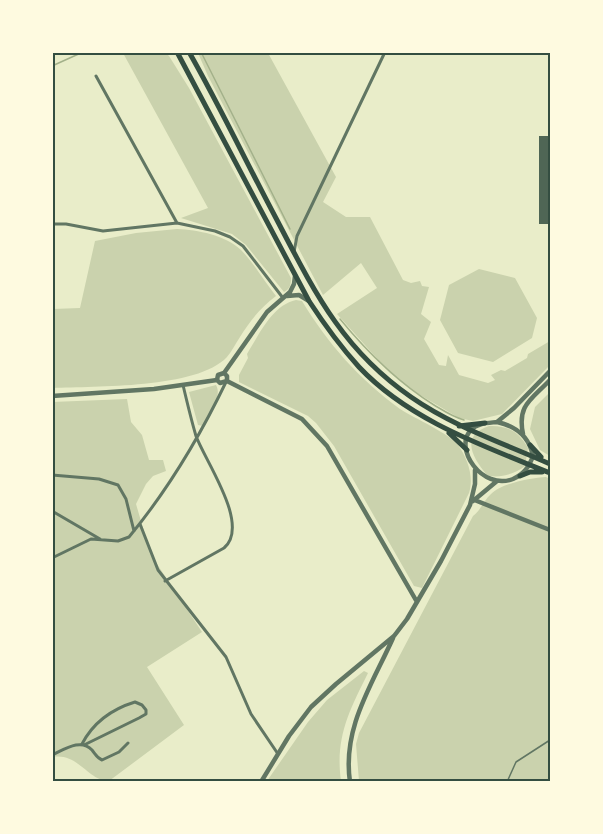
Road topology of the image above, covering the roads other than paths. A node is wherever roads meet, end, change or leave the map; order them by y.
1 (172, 52) edge
2 (177, 52) edge
3 (385, 52) edge
4 (190, 53) edge
5 (182, 64) junction
6 (96, 76) dead end
7 (177, 223) junction
8 (52, 224) edge
9 (294, 254) junction
10 (295, 276) junction
11 (285, 297) junction
12 (309, 301) junction
13 (550, 371) edge
14 (225, 373) junction
15 (217, 380) junction
16 (550, 380) edge
17 (227, 381) junction
18 (183, 385) junction
19 (52, 396) edge
20 (497, 422) junction
21 (485, 423) junction
22 (459, 426) junction
23 (444, 428) junction
24 (470, 431) junction
25 (523, 434) junction
26 (196, 436) junction
27 (466, 438) junction
28 (530, 445) junction
29 (467, 450) junction
30 (533, 456) junction
31 (550, 464) edge
32 (530, 465) junction
33 (475, 470) junction
34 (549, 473) edge
35 (52, 475) edge
36 (520, 476) junction
37 (497, 481) junction
38 (473, 499) junction
39 (52, 511) edge
40 (140, 524) junction
41 (550, 530) edge
42 (134, 531) junction
43 (101, 539) junction
44 (52, 558) edge
45 (165, 581) junction
46 (417, 602) junction
47 (394, 636) junction
48 (550, 740) edge
49 (128, 743) dead end
50 (83, 745) junction
51 (278, 754) junction
52 (52, 755) edge
53 (261, 782) edge
54 (350, 782) edge
55 (507, 782) edge

1 - 5 highway
2 - 5 highway
3 - 9 street
4 - 9 highway
5 - 10 highway
6 - 7 street
7 - 8 street
7 - 11 street
9 - 22 highway
10 - 11 street
10 - 12 highway
11 - 12 street
11 - 14 street
12 - 23 highway
13 - 20 street
14 - 15 street
14 - 17 street
15 - 17 street
15 - 18 street
16 - 25 street
17 - 26 street
17 - 46 street
18 - 19 street
18 - 26 street
20 - 21 street
20 - 25 street
21 - 22 highway
21 - 24 street
22 - 24 highway
23 - 27 highway
23 - 29 highway
24 - 27 street
24 - 30 highway
25 - 28 street
26 - 40 street
26 - 45 street
27 - 29 street
27 - 32 highway
28 - 30 street
28 - 31 highway
29 - 33 street
30 - 31 highway
30 - 32 street
32 - 34 highway
32 - 36 street
33 - 37 street
33 - 38 street
34 - 36 highway
35 - 42 street
36 - 37 street
37 - 38 street
38 - 41 street
38 - 46 street
39 - 43 street
40 - 42 street
40 - 45 street
42 - 43 street
43 - 44 street
45 - 51 street
46 - 47 street
47 - 51 street
47 - 54 street
48 - 55 lane
49 - 50 street
50 - 50 street
50 - 52 street
51 - 53 street

